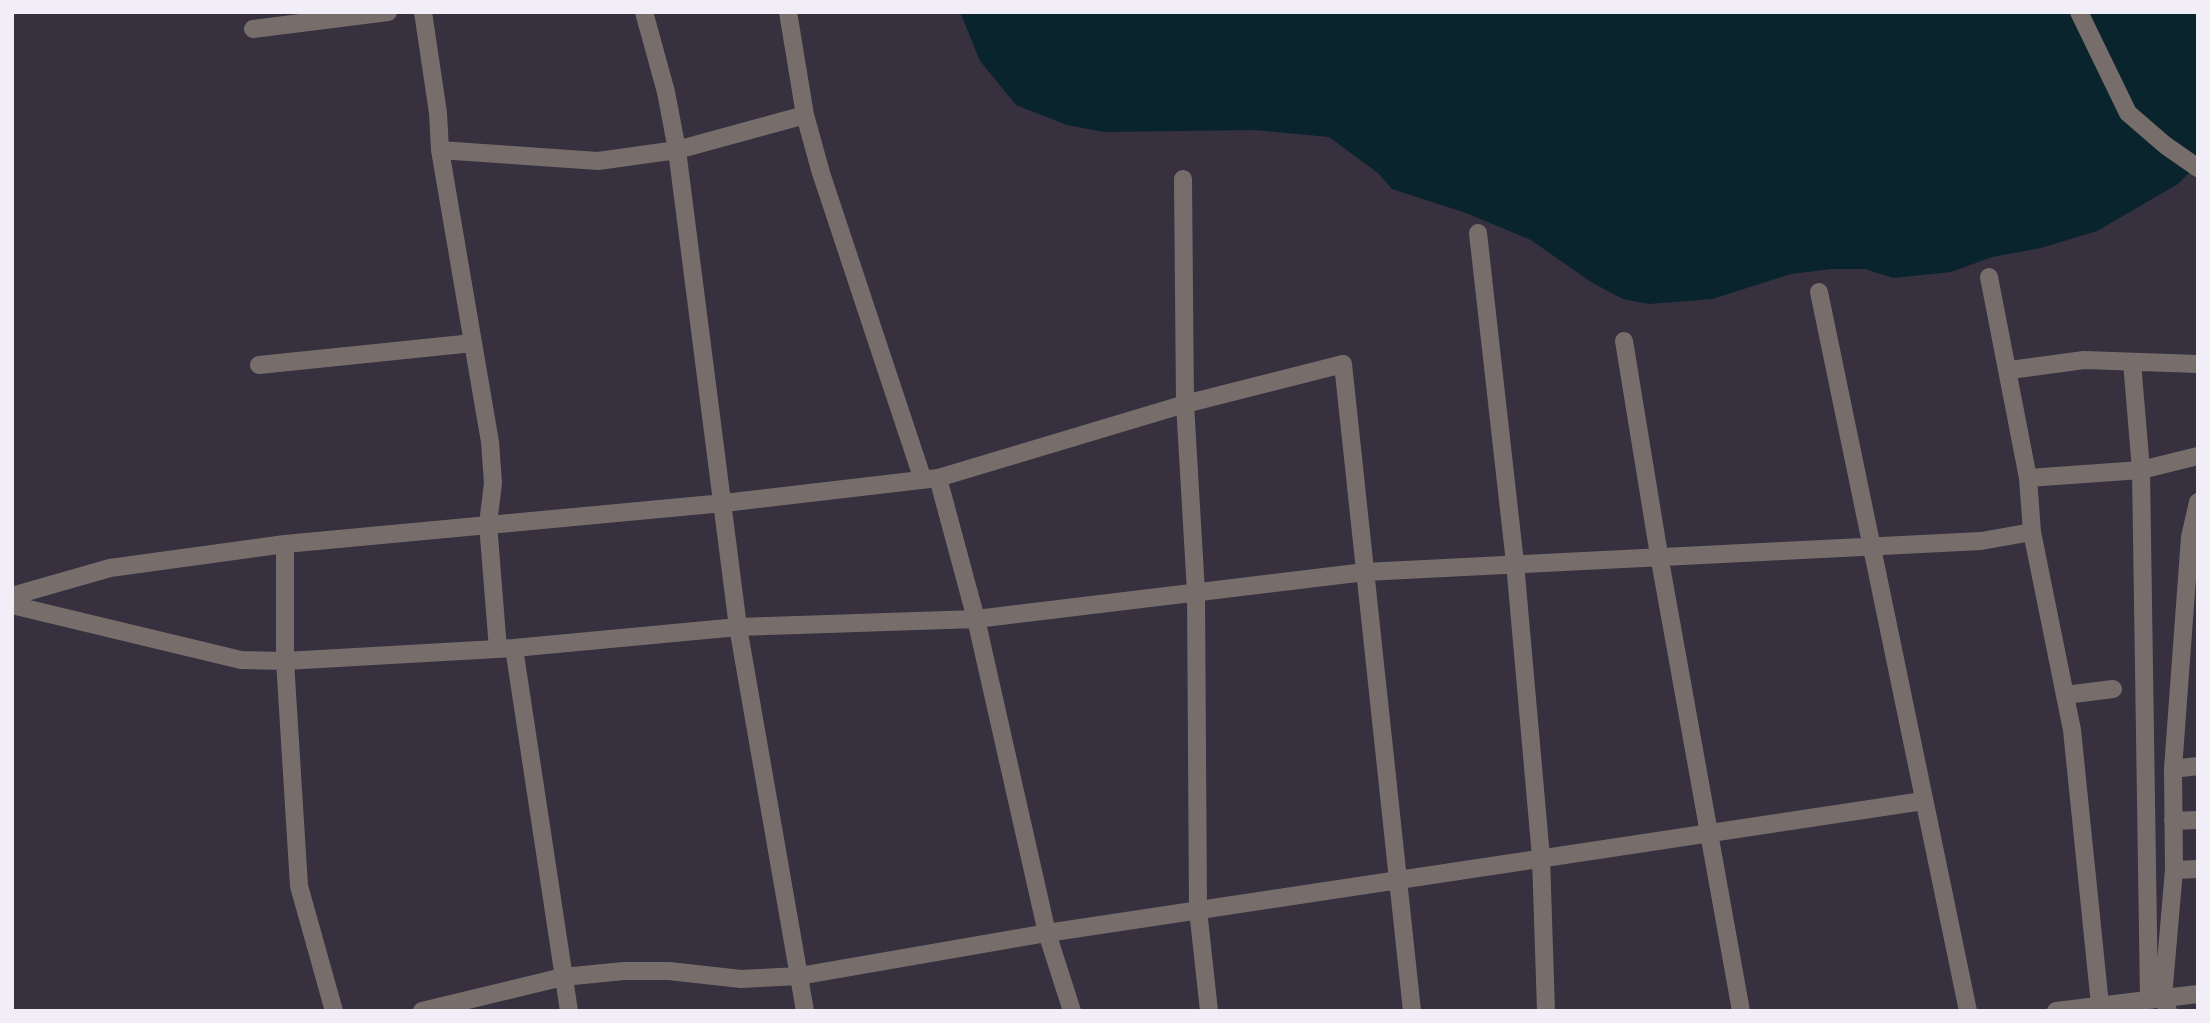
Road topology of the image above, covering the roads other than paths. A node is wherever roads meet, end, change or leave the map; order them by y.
1 (388, 12) edge
2 (423, 12) edge
3 (644, 12) edge
4 (788, 12) edge
5 (2079, 12) edge
6 (253, 29) dead end
7 (805, 115) junction
8 (440, 150) junction
9 (677, 150) junction
10 (2198, 168) edge
11 (1183, 179) dead end
12 (1478, 233) dead end
13 (1989, 277) dead end
14 (1819, 292) dead end
15 (1624, 341) dead end
16 (473, 343) junction
17 (2132, 362) junction
18 (2198, 364) edge
19 (259, 365) dead end
20 (2010, 370) junction
21 (1185, 404) junction
22 (2198, 456) edge
23 (2141, 470) junction
24 (2028, 478) junction
25 (930, 479) junction
26 (2198, 502) edge
27 (724, 503) junction
28 (488, 524) junction
29 (2032, 532) junction
30 (2194, 537) edge
31 (285, 544) junction
32 (1870, 548) junction
33 (1659, 555) junction
34 (1515, 563) junction
35 (1365, 572) junction
36 (1196, 592) junction
37 (12, 596) edge
38 (12, 605) edge
39 (976, 619) junction
40 (738, 628) junction
41 (506, 648) junction
42 (285, 661) junction
43 (2189, 666) edge
44 (2113, 688) dead end
45 (2065, 695) junction
46 (2198, 765) edge
47 (2173, 769) junction
48 (1923, 801) junction
49 (2198, 820) edge
50 (2173, 821) junction
51 (1708, 832) junction
52 (1541, 856) junction
53 (2198, 869) edge
54 (2174, 870) junction
55 (1398, 881) junction
56 (1198, 910) junction
57 (1047, 933) junction
58 (799, 976) junction
59 (564, 977) junction
60 (2198, 994) edge
61 (2160, 1002) edge
62 (2100, 1005) junction
63 (334, 1011) edge
64 (422, 1011) edge
65 (569, 1011) edge
66 (805, 1011) edge
67 (1072, 1011) edge
68 (1209, 1011) edge
69 (1412, 1011) edge
70 (1546, 1011) edge
71 (1741, 1011) edge
72 (1968, 1011) edge
73 (2056, 1011) edge

1 - 6 street
2 - 8 street
3 - 9 street
4 - 7 street
5 - 10 street
7 - 9 street
7 - 25 street
8 - 9 street
8 - 16 street
9 - 27 street
11 - 21 street
12 - 34 street
13 - 20 street
14 - 32 street
15 - 33 street
16 - 19 street
16 - 28 street
17 - 18 street
17 - 20 street
17 - 23 street
20 - 24 street
21 - 25 street
21 - 35 street
21 - 36 street
22 - 23 street
23 - 24 street
23 - 61 street
24 - 29 street
25 - 27 street
25 - 39 street
26 - 30 street
27 - 28 street
27 - 40 street
28 - 31 street
28 - 41 street
29 - 32 street
29 - 45 street
30 - 43 street
31 - 37 street
31 - 42 street
32 - 33 street
32 - 48 street
33 - 34 street
33 - 51 street
34 - 35 street
34 - 52 street
35 - 36 street
35 - 55 street
36 - 39 street
36 - 56 street
38 - 42 street
39 - 40 street
39 - 57 street
40 - 41 street
40 - 58 street
41 - 42 street
41 - 59 street
42 - 63 street
43 - 47 street
44 - 45 street
45 - 62 street
46 - 47 street
47 - 50 street
48 - 51 street
48 - 72 street
49 - 50 street
50 - 54 street
51 - 52 street
51 - 71 street
52 - 55 street
52 - 70 street
53 - 54 street
54 - 61 street
55 - 56 street
55 - 69 street
56 - 57 street
56 - 68 street
57 - 58 street
57 - 67 street
58 - 59 street
58 - 66 street
59 - 64 street
59 - 65 street
60 - 61 street
61 - 62 street
62 - 73 street

